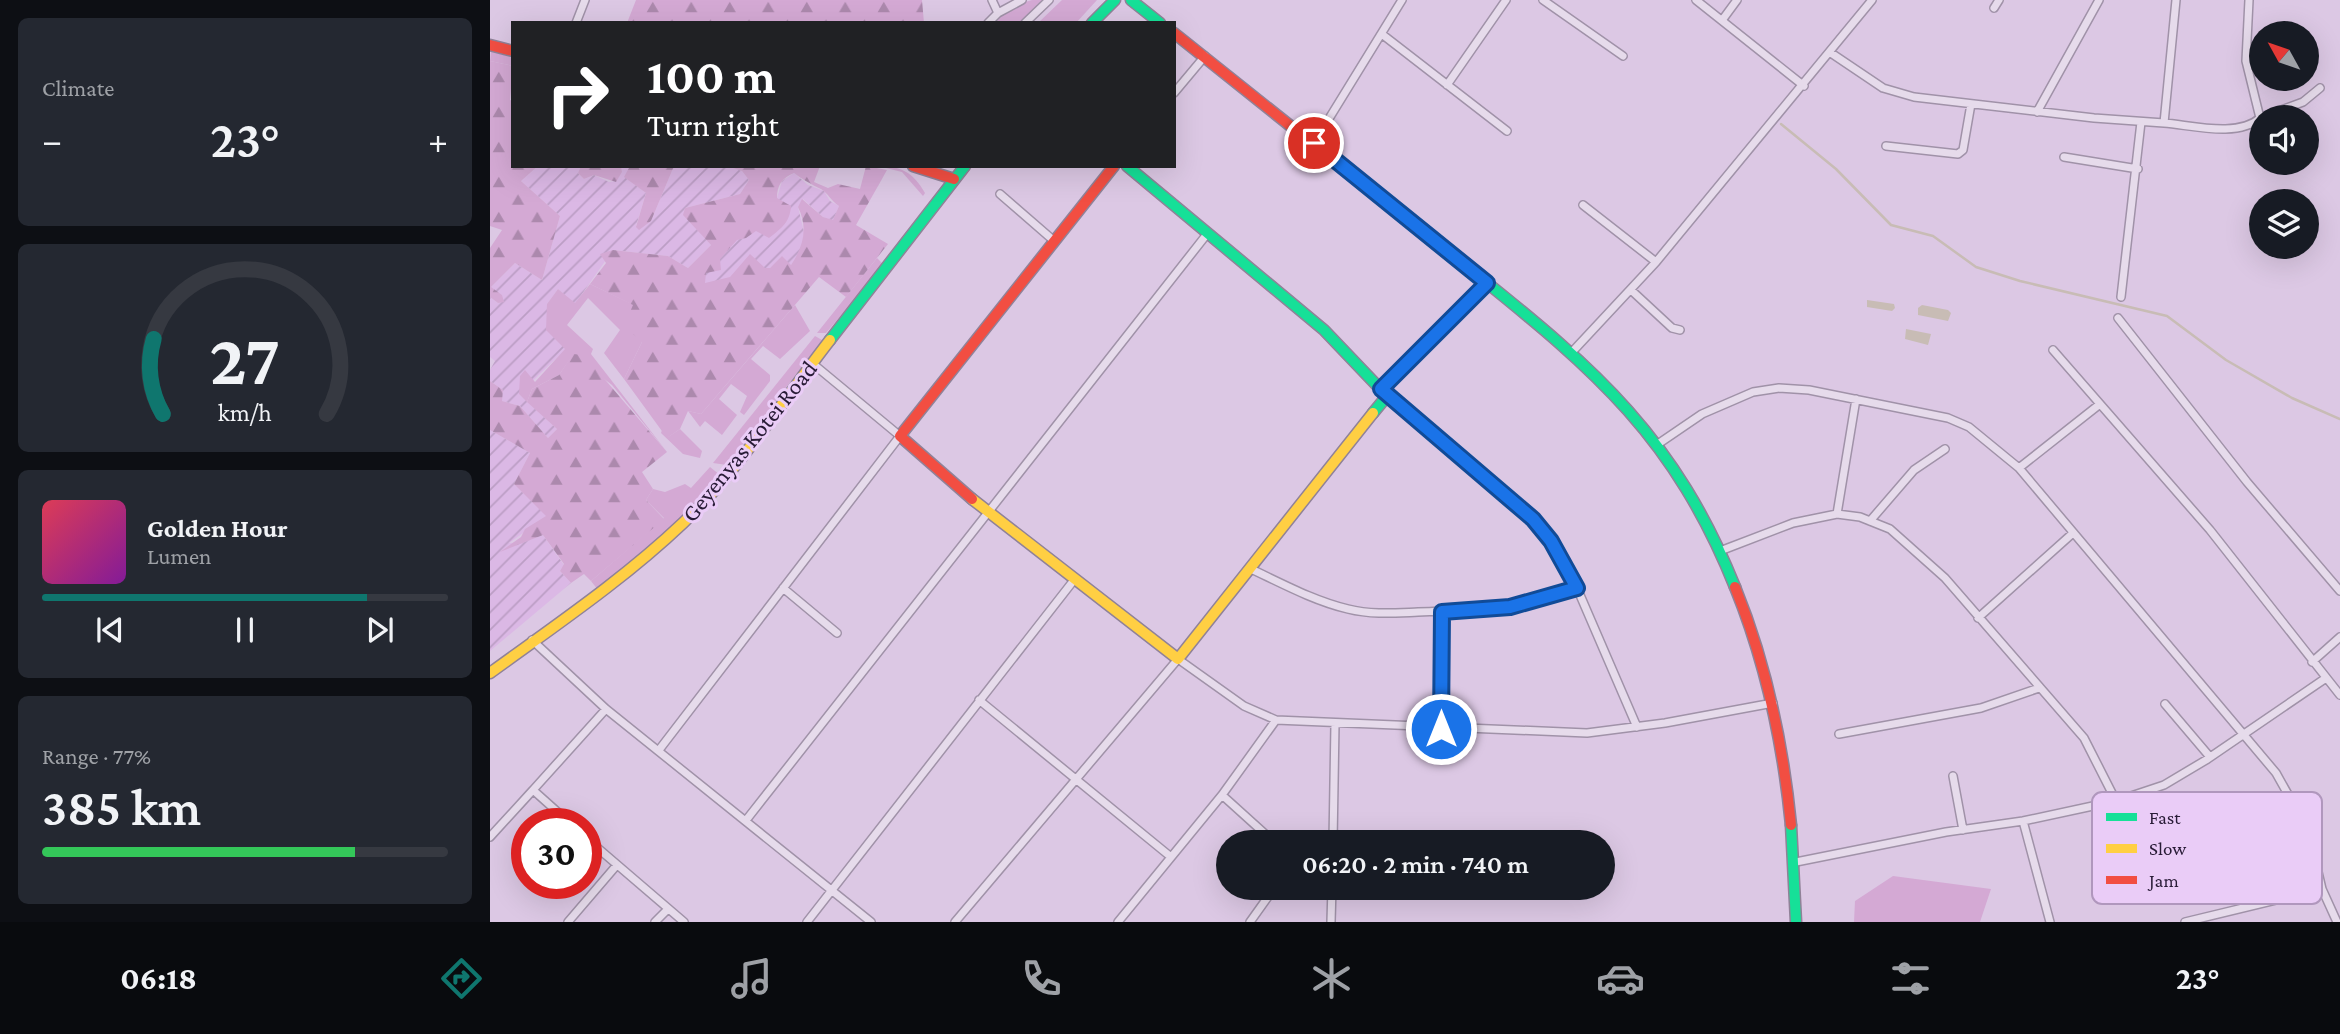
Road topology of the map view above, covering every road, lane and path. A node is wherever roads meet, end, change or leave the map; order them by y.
1 (585, 0) edge
2 (992, 0) edge
3 (1022, 0) edge
4 (1049, 0) edge
5 (1115, 0) edge
6 (1130, 0) edge
7 (1402, 0) edge
8 (1506, 0) edge
9 (1543, 0) edge
10 (1696, 0) edge
11 (1737, 0) edge
12 (1872, 0) edge
13 (1999, 0) edge
14 (2099, 0) edge
15 (2176, 0) edge
16 (2249, 0) edge
17 (1994, 8) dead end
18 (998, 13) junction
19 (1723, 19) junction
20 (577, 21) edge
21 (990, 21) edge
22 (1027, 21) edge
23 (1094, 21) edge
24 (1157, 21) edge
25 (1176, 35) edge
26 (1383, 35) junction
27 (490, 45) edge
28 (511, 50) edge
29 (1832, 53) junction
30 (1623, 56) dead end
31 (1205, 57) junction
32 (1447, 85) junction
33 (1804, 86) junction
34 (2320, 88) dead end
35 (1176, 91) edge
36 (1971, 104) junction
37 (2258, 105) edge
38 (2297, 105) edge
39 (2037, 112) junction
40 (2141, 122) junction
41 (2164, 123) junction
42 (2249, 125) edge
43 (1507, 131) dead end
44 (1314, 143) junction
45 (1886, 146) dead end
46 (2064, 157) dead end
47 (919, 168) edge
48 (963, 168) edge
49 (1112, 168) edge
50 (1129, 168) edge
51 (2138, 169) junction
52 (954, 179) junction
53 (1000, 194) dead end
54 (1583, 205) dead end
55 (1207, 234) junction
56 (1053, 240) junction
57 (1656, 262) junction
58 (1487, 283) junction
59 (1631, 290) junction
60 (2121, 297) dead end
61 (2118, 318) dead end
62 (1680, 330) dead end
63 (2053, 350) dead end
64 (1573, 351) junction
65 (812, 363) junction
66 (1384, 392) junction
67 (1856, 399) junction
68 (2100, 404) junction
69 (900, 436) junction
70 (1658, 444) junction
71 (1945, 449) dead end
72 (2019, 467) junction
73 (988, 514) junction
74 (1837, 514) junction
75 (1870, 521) junction
76 (2073, 533) junction
77 (1720, 551) junction
78 (1249, 568) junction
79 (1074, 580) junction
80 (782, 588) junction
81 (1577, 588) junction
82 (2340, 591) edge
83 (1442, 612) junction
84 (1978, 618) junction
85 (837, 633) dead end
86 (2340, 638) edge
87 (532, 640) junction
88 (1178, 659) junction
89 (2312, 662) junction
90 (490, 673) edge
91 (2326, 678) junction
92 (2039, 688) junction
93 (2340, 695) edge
94 (979, 700) junction
95 (1773, 703) junction
96 (2165, 704) dead end
97 (607, 709) junction
98 (1276, 720) junction
99 (1335, 724) junction
100 (1637, 727) junction
101 (1441, 729) junction
102 (2243, 733) junction
103 (1839, 734) dead end
104 (659, 750) junction
105 (2210, 757) junction
106 (1953, 776) dead end
107 (1073, 778) junction
108 (533, 790) junction
109 (2111, 792) edge
110 (2143, 792) edge
111 (2287, 792) edge
112 (1222, 795) junction
113 (2092, 806) edge
114 (553, 808) edge
115 (747, 819) junction
116 (2023, 821) junction
117 (1261, 830) edge
118 (1333, 830) edge
119 (1963, 830) junction
120 (490, 837) edge
121 (602, 852) edge
122 (1171, 857) junction
123 (1796, 862) junction
124 (617, 866) junction
125 (834, 889) junction
126 (2322, 889) edge
127 (1266, 900) edge
128 (1332, 900) edge
129 (2260, 904) edge
130 (668, 909) junction
131 (961, 916) junction
132 (568, 922) edge
133 (655, 922) edge
134 (684, 922) edge
135 (807, 922) edge
136 (871, 922) edge
137 (955, 922) edge
138 (969, 922) edge
139 (1118, 922) edge
140 (1250, 922) edge
141 (1331, 922) edge
142 (1796, 922) edge
143 (2050, 922) edge
144 (2185, 922) edge
145 (2337, 922) edge

1 - 20 street
2 - 18 street
3 - 18 street
4 - 22 street
5 - 23 street
6 - 24 street
7 - 26 street
8 - 32 street
9 - 30 street
10 - 19 street
11 - 19 street
12 - 29 street
13 - 17 street
14 - 39 street
15 - 41 street
16 - 37 street
18 - 21 street
19 - 33 street
25 - 31 street
26 - 32 street
26 - 44 street
27 - 28 street
29 - 33 street
29 - 36 street
31 - 35 street
31 - 44 street
32 - 43 street
33 - 57 street
34 - 38 street
36 - 39 street
36 - 45 street
39 - 40 street
40 - 41 street
40 - 51 street
41 - 42 street
44 - 58 street
46 - 51 street
47 - 52 street
48 - 52 street, Geyenyas Kotei Road
49 - 56 street
50 - 55 street
51 - 60 street
52 - 65 street, Geyenyas Kotei Road
53 - 56 street
54 - 57 street
55 - 66 street
55 - 73 street
56 - 69 street
57 - 59 street
58 - 64 street
58 - 66 street
59 - 62 street
59 - 64 street
61 - 82 street
63 - 68 street
64 - 70 street
65 - 69 street
65 - 87 street, Geyenyas Kotei Road
66 - 78 street
66 - 81 street
67 - 70 street
67 - 72 street
67 - 74 street
68 - 72 street
68 - 89 street
69 - 73 street
69 - 80 street
70 - 77 street
71 - 75 street
72 - 76 street
73 - 79 street
73 - 115 street
74 - 75 street
74 - 77 street
75 - 84 street
76 - 84 street
76 - 102 street
77 - 95 street
78 - 83 street
78 - 88 street
79 - 88 street
79 - 94 street
80 - 85 street
80 - 104 street
81 - 83 street
81 - 100 street
83 - 101 street
84 - 92 street
86 - 89 street
87 - 90 street, Geyenyas Kotei Road
87 - 97 street
88 - 98 street
88 - 107 street
89 - 91 street
91 - 93 street
91 - 102 street
92 - 103 street
92 - 109 street
94 - 107 street
94 - 125 street
95 - 100 street
95 - 123 street
96 - 105 street
97 - 104 street
97 - 108 street
98 - 99 street
98 - 112 street
99 - 101 street
99 - 118 street
100 - 101 street
102 - 105 street
102 - 111 street
104 - 115 street
105 - 110 street
106 - 119 street
107 - 122 street
107 - 131 street
108 - 114 street
108 - 120 street
112 - 117 street
112 - 122 street
113 - 116 street
115 - 125 street
116 - 119 street
116 - 143 street
119 - 123 street
121 - 124 street
122 - 139 street
123 - 142 street
124 - 130 street
124 - 132 street
125 - 135 street
125 - 136 street
126 - 145 street
127 - 140 street
128 - 141 street
129 - 144 street
130 - 133 street
130 - 134 street
131 - 137 street
131 - 138 street

